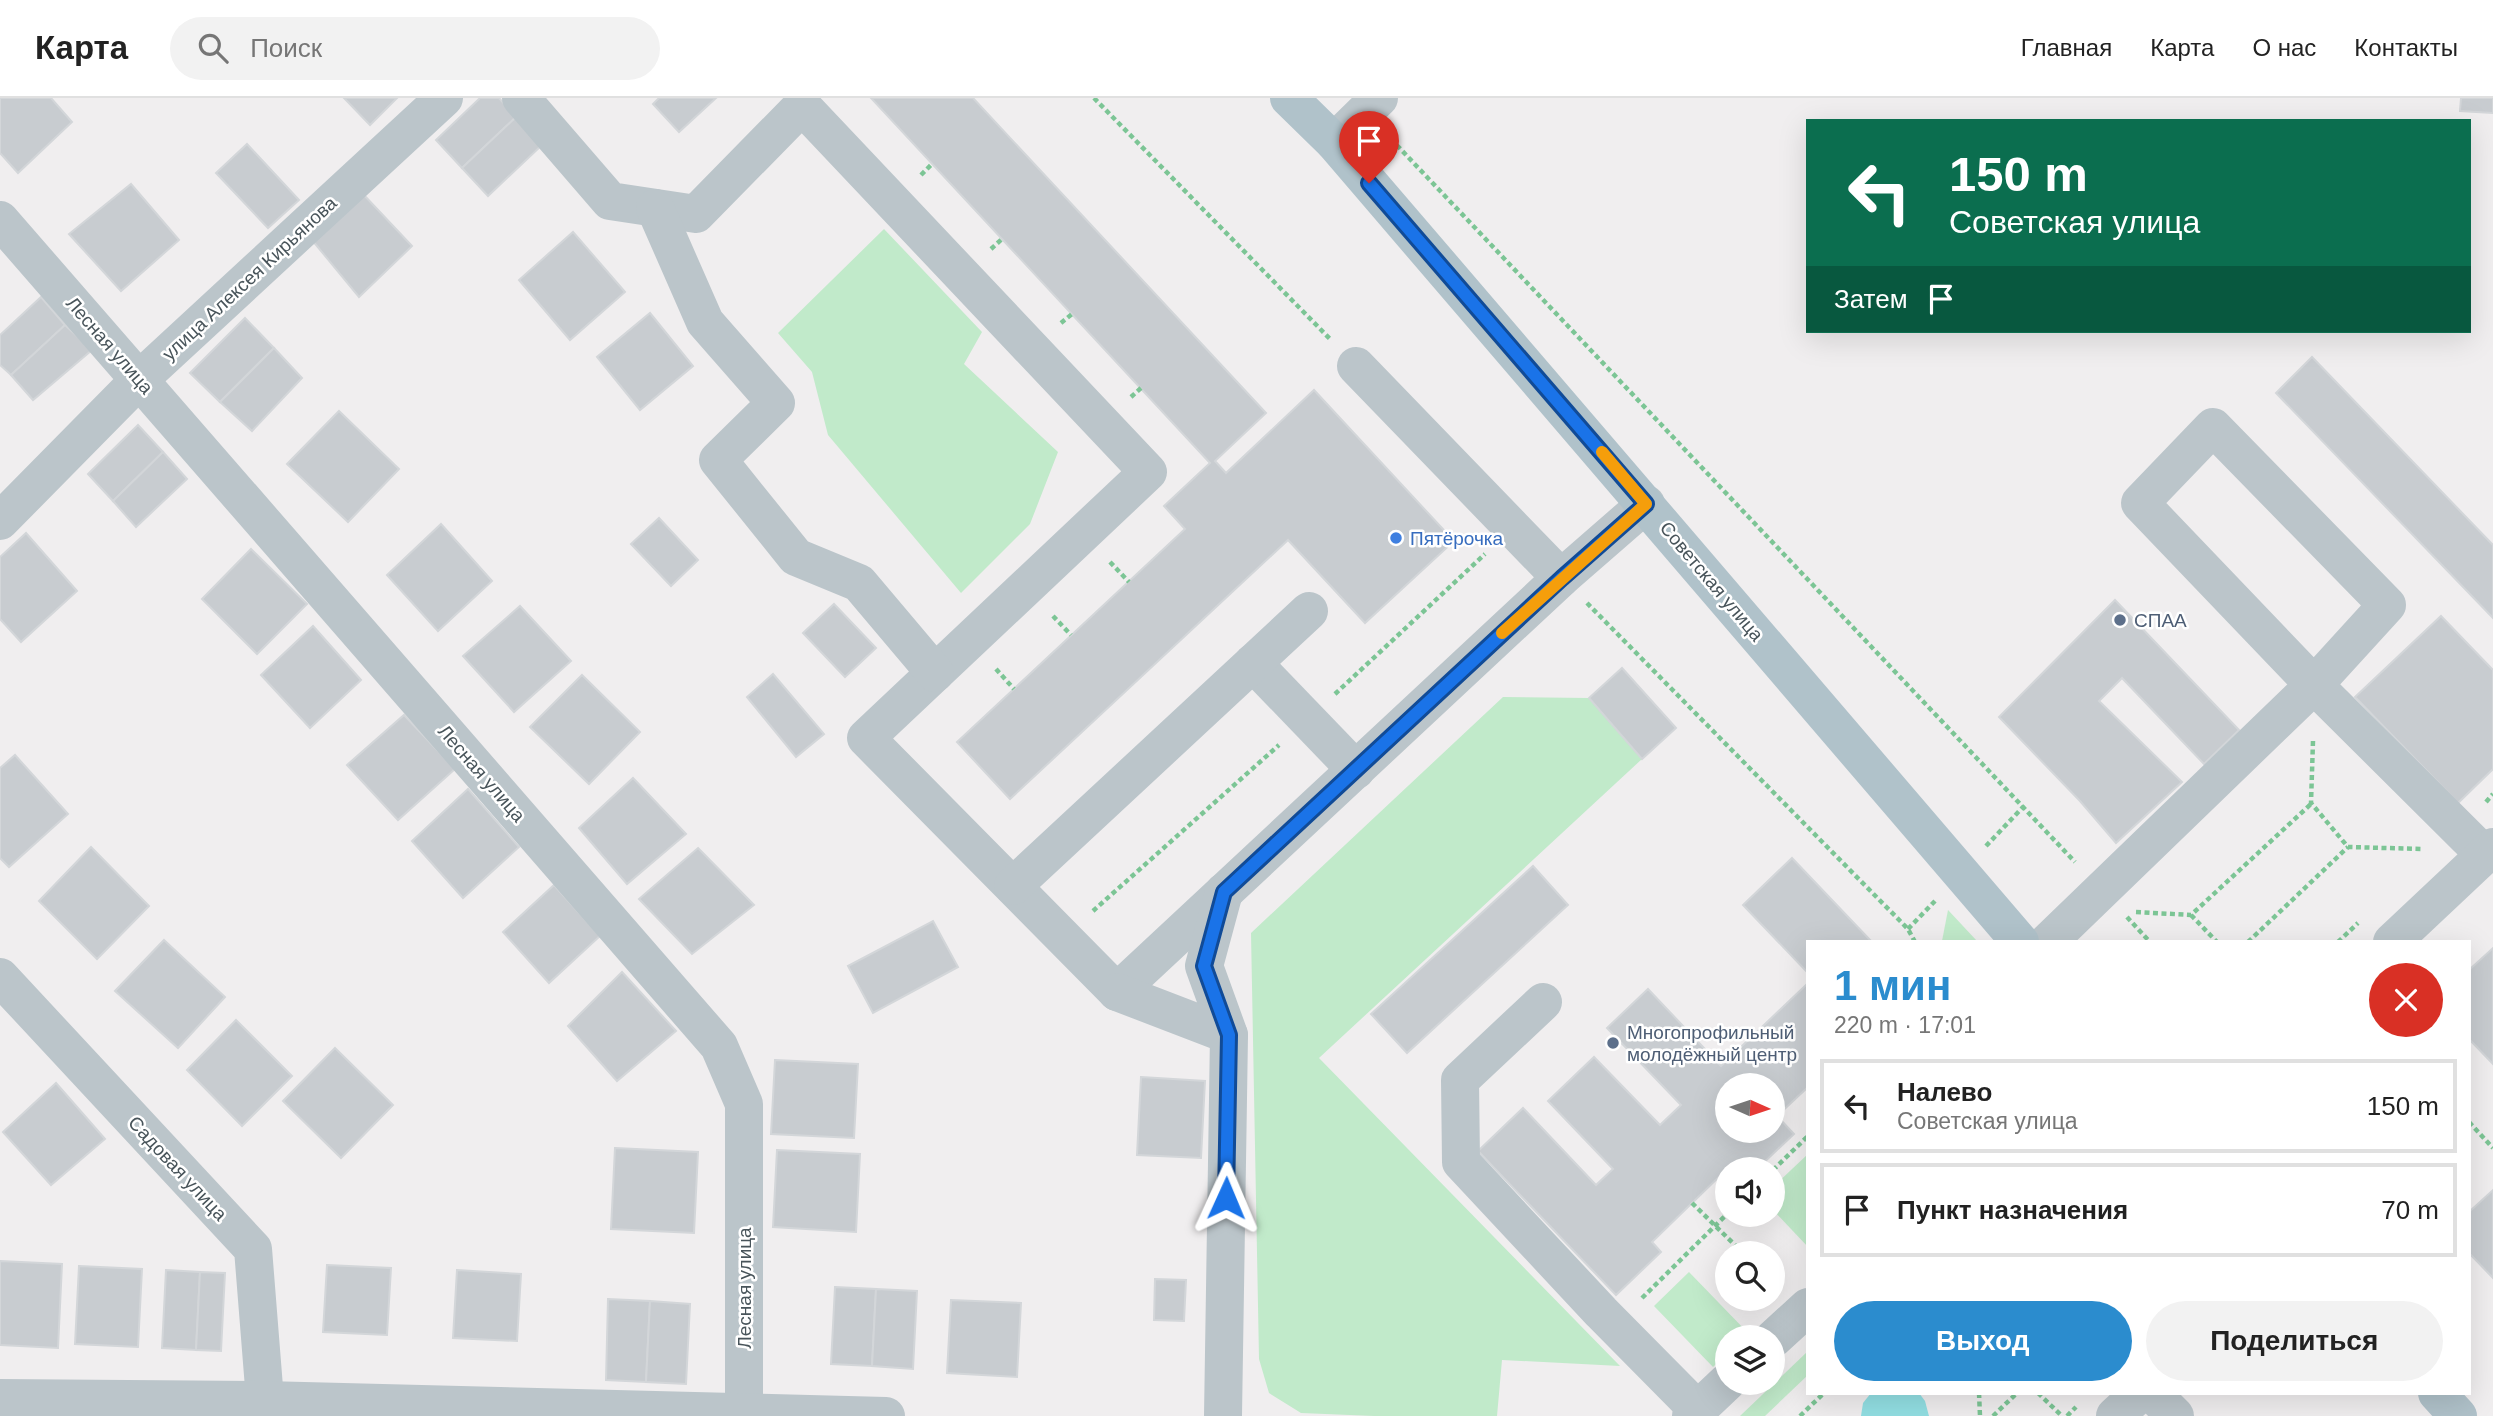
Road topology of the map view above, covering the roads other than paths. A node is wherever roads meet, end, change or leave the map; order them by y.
1 (444, 98) edge
2 (521, 98) edge
3 (1289, 98) edge
4 (1372, 105) edge
5 (1334, 142) junction
6 (656, 208) junction
7 (0, 220) edge
8 (1356, 366) road end
9 (139, 379) junction
10 (1646, 504) junction
11 (0, 521) edge
12 (1562, 578) junction
13 (1310, 611) dead end
14 (1254, 663) junction
15 (935, 673) junction
16 (2314, 685) junction
17 (1356, 770) junction
18 (2489, 851) edge
19 (1013, 887) junction
20 (1224, 892) junction
21 (2018, 940) edge
22 (2050, 940) edge
23 (2394, 940) edge
24 (0, 977) edge
25 (1117, 992) junction
26 (1543, 1002) dead end
27 (1229, 1035) junction
28 (1806, 1309) edge
29 (1785, 1328) edge
30 (1715, 1394) edge
31 (2138, 1395) edge
32 (2154, 1395) edge
33 (2439, 1395) edge
34 (0, 1398) edge
35 (265, 1400) junction
36 (744, 1412) junction
37 (1695, 1413) edge
38 (886, 1416) edge
39 (1223, 1416) edge
40 (2115, 1416) edge
41 (2175, 1416) edge
42 (2458, 1416) edge

1 - 9 street, улица Алексея Кирьянова
2 - 6 street
3 - 5 main road, Советская улица
4 - 5 street
5 - 10 main road, Советская улица
6 - 15 street
6 - 15 street
7 - 9 street, Лесная улица
8 - 12 street
9 - 11 street, улица Алексея Кирьянова
9 - 36 street, Лесная улица
10 - 12 street
10 - 21 main road, Советская улица
12 - 17 street
13 - 14 street
14 - 17 street
14 - 19 street
15 - 19 street
16 - 16 street
16 - 18 street
16 - 22 street
17 - 20 street
18 - 23 street
19 - 25 street
20 - 25 street
20 - 27 street
24 - 35 street, Садовая улица
25 - 27 street
26 - 37 street
27 - 39 street
28 - 29 street
30 - 37 street
31 - 40 street
32 - 41 street
33 - 42 main road
34 - 35 street
35 - 36 street
36 - 38 street

